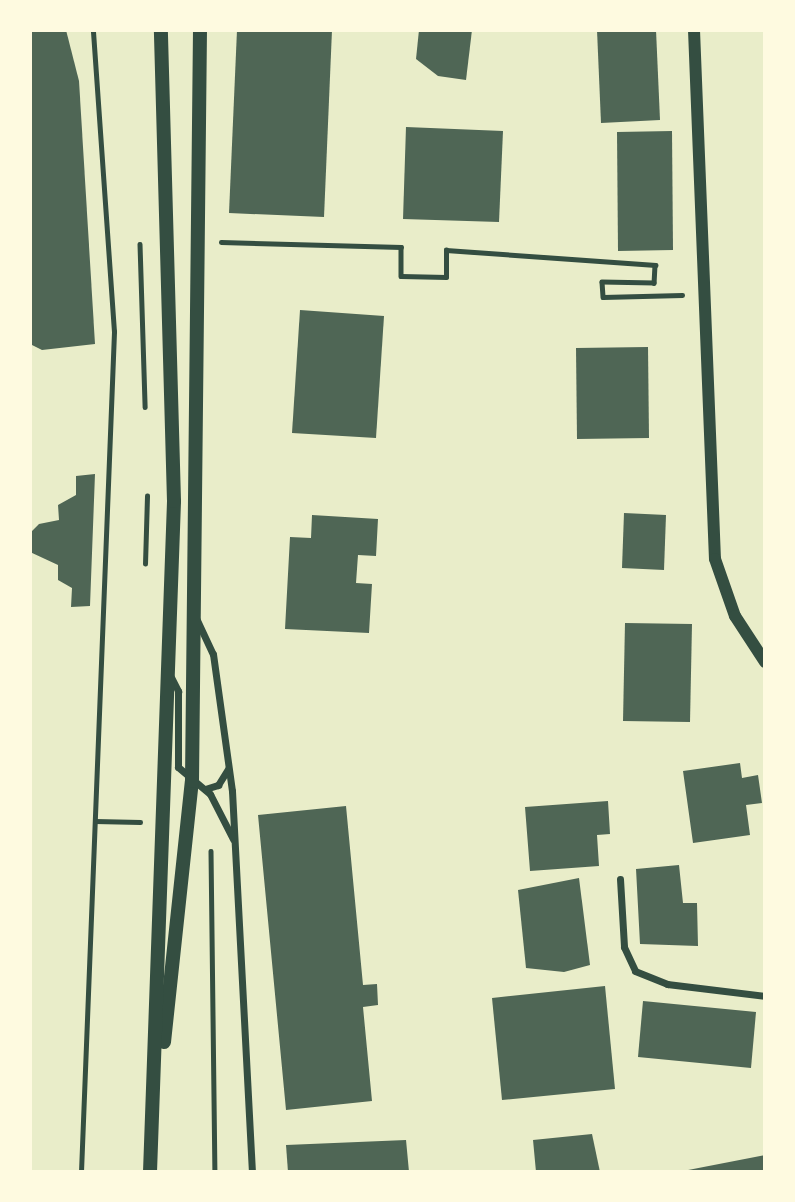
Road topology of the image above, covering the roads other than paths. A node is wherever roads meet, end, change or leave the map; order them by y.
1 (161, 30) edge
2 (200, 30) edge
3 (694, 30) edge
4 (193, 614) junction
5 (765, 662) edge
6 (166, 667) junction
7 (228, 767) junction
8 (198, 785) junction
9 (234, 841) junction
10 (620, 879) dead end
11 (765, 996) edge
12 (155, 1103) junction
13 (150, 1172) edge
14 (252, 1172) edge

1 - 6 main road
2 - 4 main road
3 - 5 street
4 - 7 street
4 - 8 main road
6 - 8 street
6 - 12 main road
7 - 8 street
7 - 9 street
8 - 9 street
8 - 12 main road
9 - 14 street
10 - 11 street
12 - 13 main road

